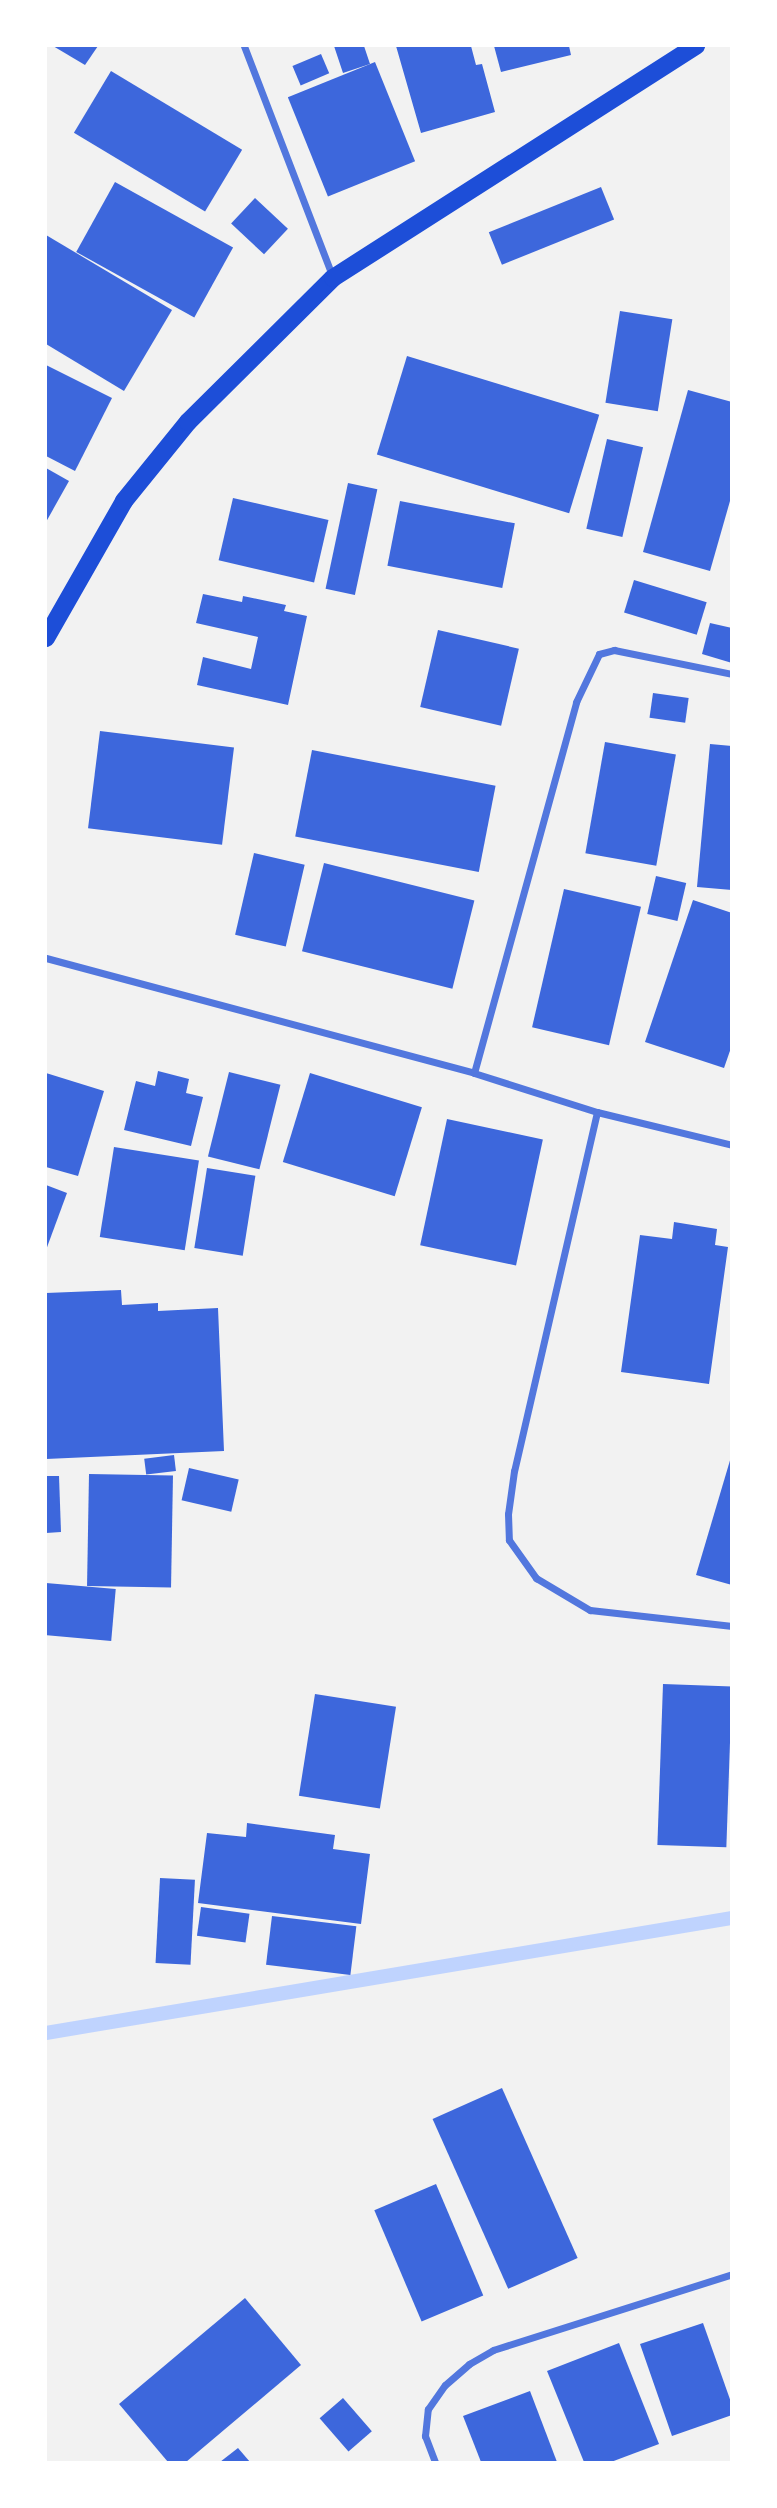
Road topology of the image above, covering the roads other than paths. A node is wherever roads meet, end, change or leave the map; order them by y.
1 (244, 46) edge
2 (695, 46) edge
3 (333, 278) junction
4 (46, 638) edge
5 (732, 674) edge
6 (46, 958) edge
7 (474, 1073) junction
8 (597, 1112) junction
9 (732, 1144) edge
10 (732, 1626) edge
11 (732, 2274) edge
12 (435, 2462) edge

1 - 3 street
2 - 3 main road
3 - 4 main road
5 - 7 street
6 - 7 street
7 - 8 street
8 - 9 street
8 - 10 street
11 - 12 street

